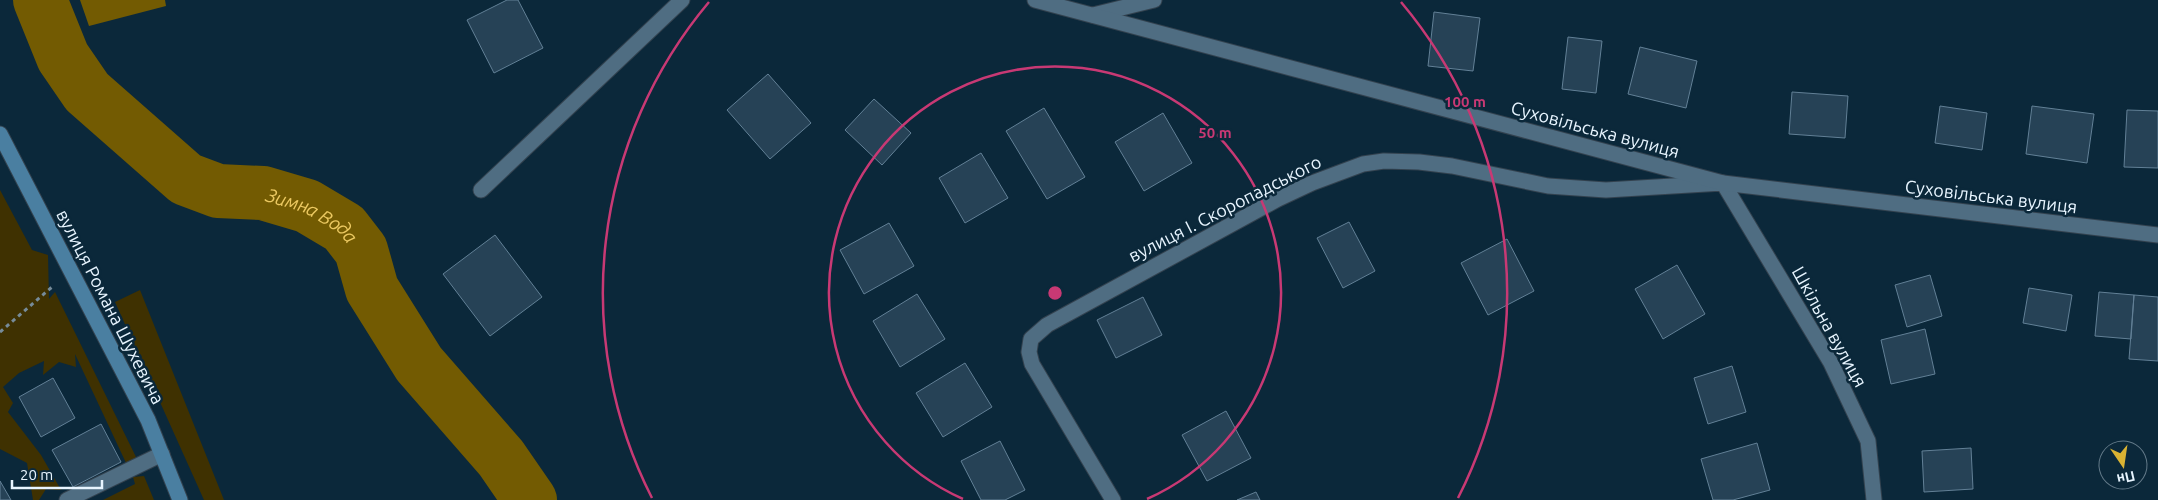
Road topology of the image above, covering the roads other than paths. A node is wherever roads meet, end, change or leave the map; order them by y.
1 (682, 0) edge
2 (1035, 0) edge
3 (1154, 0) edge
4 (1093, 16) junction
5 (0, 134) edge
6 (1723, 183) junction
7 (481, 190) dead end
8 (2158, 235) edge
9 (162, 454) junction
10 (67, 500) edge
11 (180, 500) edge
12 (1113, 500) edge
13 (1874, 500) edge

1 - 7 street
2 - 4 street, Суховільська вулиця
3 - 4 street
4 - 6 street, Суховільська вулиця
5 - 9 main road, вулиця Романа Шухевича
6 - 8 street, Суховільська вулиця
6 - 12 street, вулиця І. Скоропадського
6 - 13 street, Шкільна вулиця
9 - 10 street
9 - 11 main road, вулиця Романа Шухевича

